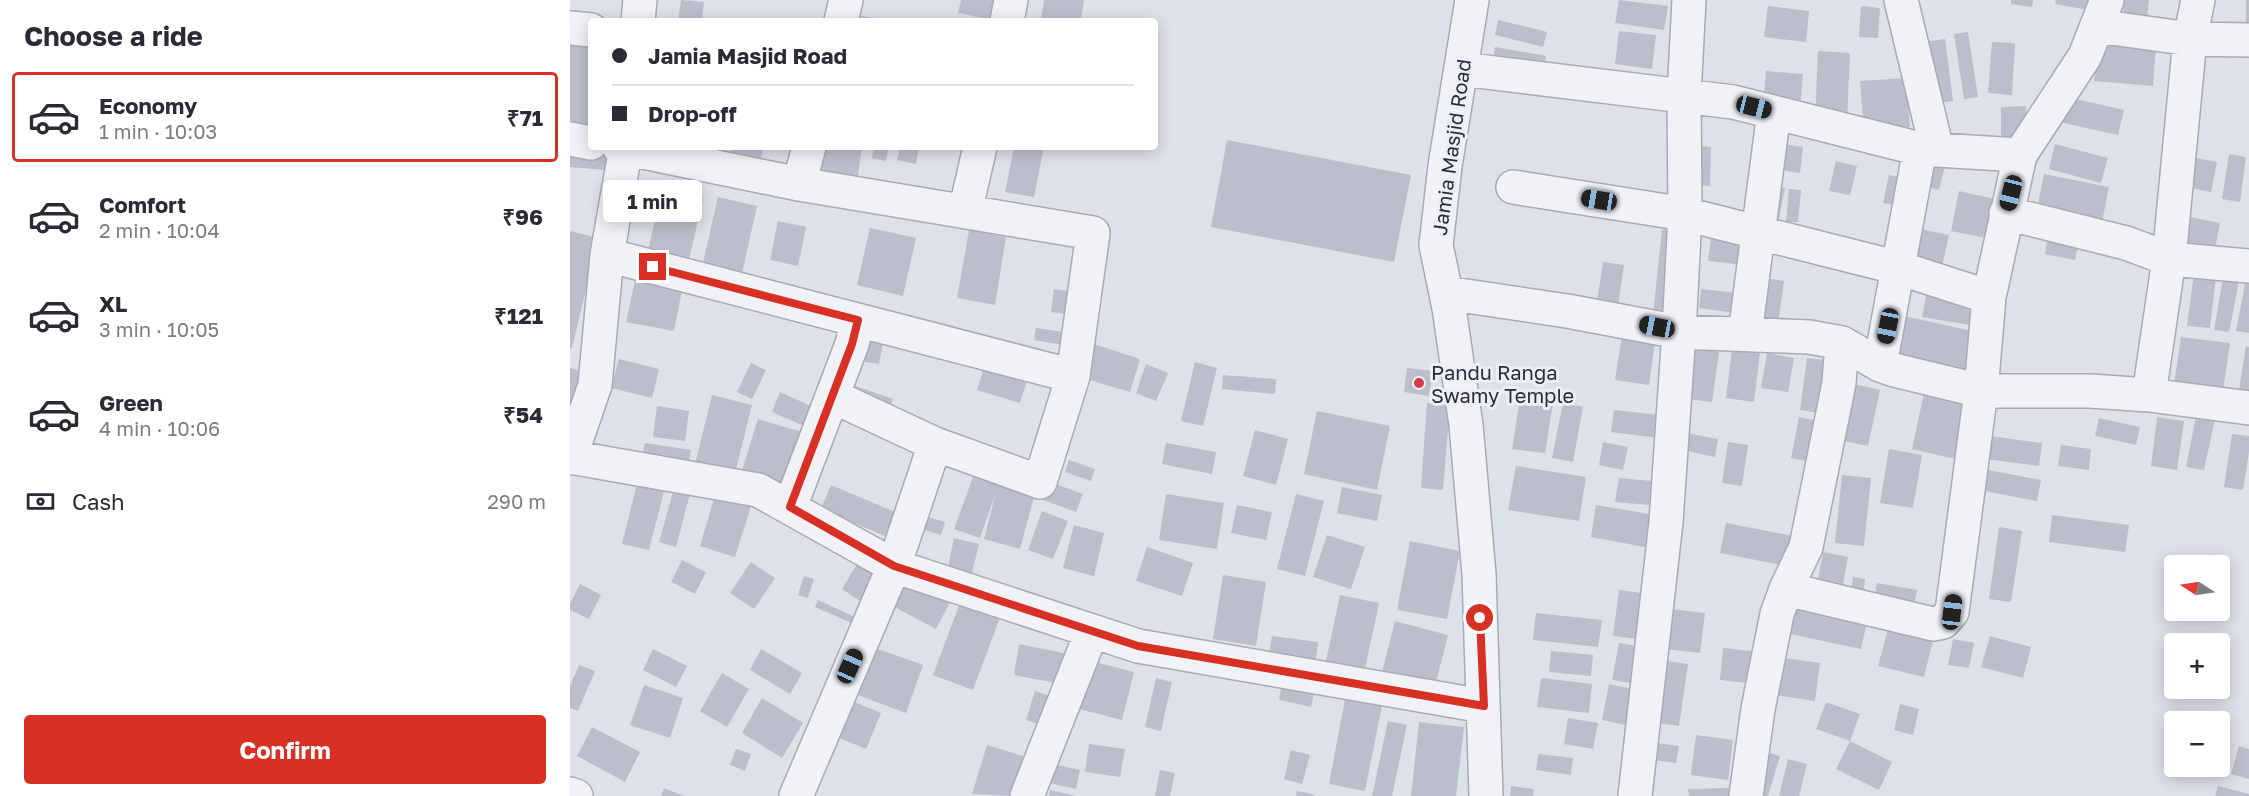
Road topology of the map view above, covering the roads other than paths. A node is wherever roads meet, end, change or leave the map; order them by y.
1 (640, 0) edge
2 (846, 0) edge
3 (1011, 0) edge
4 (1472, 0) edge
5 (1689, 0) edge
6 (1901, 0) edge
7 (2198, 0) edge
8 (2102, 13) edge
9 (638, 18) edge
10 (842, 18) edge
11 (1008, 18) edge
12 (570, 28) edge
13 (588, 30) edge
14 (2190, 39) junction
15 (2249, 40) edge
16 (1462, 69) junction
17 (1684, 95) junction
18 (1774, 112) junction
19 (570, 140) edge
20 (588, 143) edge
21 (623, 150) edge
22 (637, 150) edge
23 (808, 150) edge
24 (979, 150) edge
25 (1929, 150) junction
26 (2020, 154) junction
27 (800, 184) junction
28 (1513, 187) dead end
29 (965, 212) junction
30 (2006, 213) junction
31 (1685, 214) junction
32 (1758, 232) junction
33 (607, 255) junction
34 (2169, 259) junction
35 (2249, 266) edge
36 (1899, 268) junction
37 (1446, 293) junction
38 (1989, 297) junction
39 (858, 320) junction
40 (1679, 332) junction
41 (1745, 334) junction
42 (1842, 343) junction
43 (1880, 365) junction
44 (1073, 376) junction
45 (1981, 391) junction
46 (2149, 395) junction
47 (832, 396) junction
48 (2249, 408) edge
49 (935, 444) junction
50 (570, 458) edge
51 (790, 507) junction
52 (894, 566) junction
53 (1786, 589) junction
54 (1092, 631) junction
55 (1484, 706) junction
56 (570, 794) edge
57 (576, 796) edge
58 (796, 796) edge
59 (1027, 796) edge
60 (1486, 796) edge
61 (1635, 796) edge
62 (1746, 796) edge

1 - 9 street
2 - 10 street
3 - 11 street
4 - 16 street, Jamia Masjid Road
5 - 17 street
6 - 25 street
7 - 14 street
8 - 14 street
8 - 26 street
12 - 13 street
14 - 15 street
14 - 34 street
16 - 17 street
16 - 37 street, Jamia Masjid Road
17 - 18 street
17 - 31 street
18 - 25 street
18 - 32 street
19 - 20 street
21 - 33 street
22 - 27 street
23 - 27 street
24 - 29 street
25 - 26 street
25 - 36 street
26 - 30 street
27 - 29 street
28 - 31 street
29 - 44 street
30 - 34 street
30 - 38 street
31 - 32 street
31 - 40 street
32 - 36 street
32 - 41 street
33 - 39 street
33 - 50 street
34 - 35 street
34 - 46 street
36 - 38 street
36 - 43 street
37 - 40 street
37 - 55 street, Jamia Masjid Road
38 - 45 street
39 - 44 street
39 - 47 street
40 - 41 street
40 - 61 street
41 - 42 street
42 - 43 street
42 - 53 street
43 - 45 street
44 - 49 street
45 - 46 street
45 - 53 street
46 - 48 street
47 - 49 street
47 - 51 street
49 - 52 street
50 - 51 street
51 - 52 street
52 - 54 street
52 - 58 street
53 - 62 street
54 - 55 street
54 - 59 street
55 - 60 street, Jamia Masjid Road
56 - 57 street

